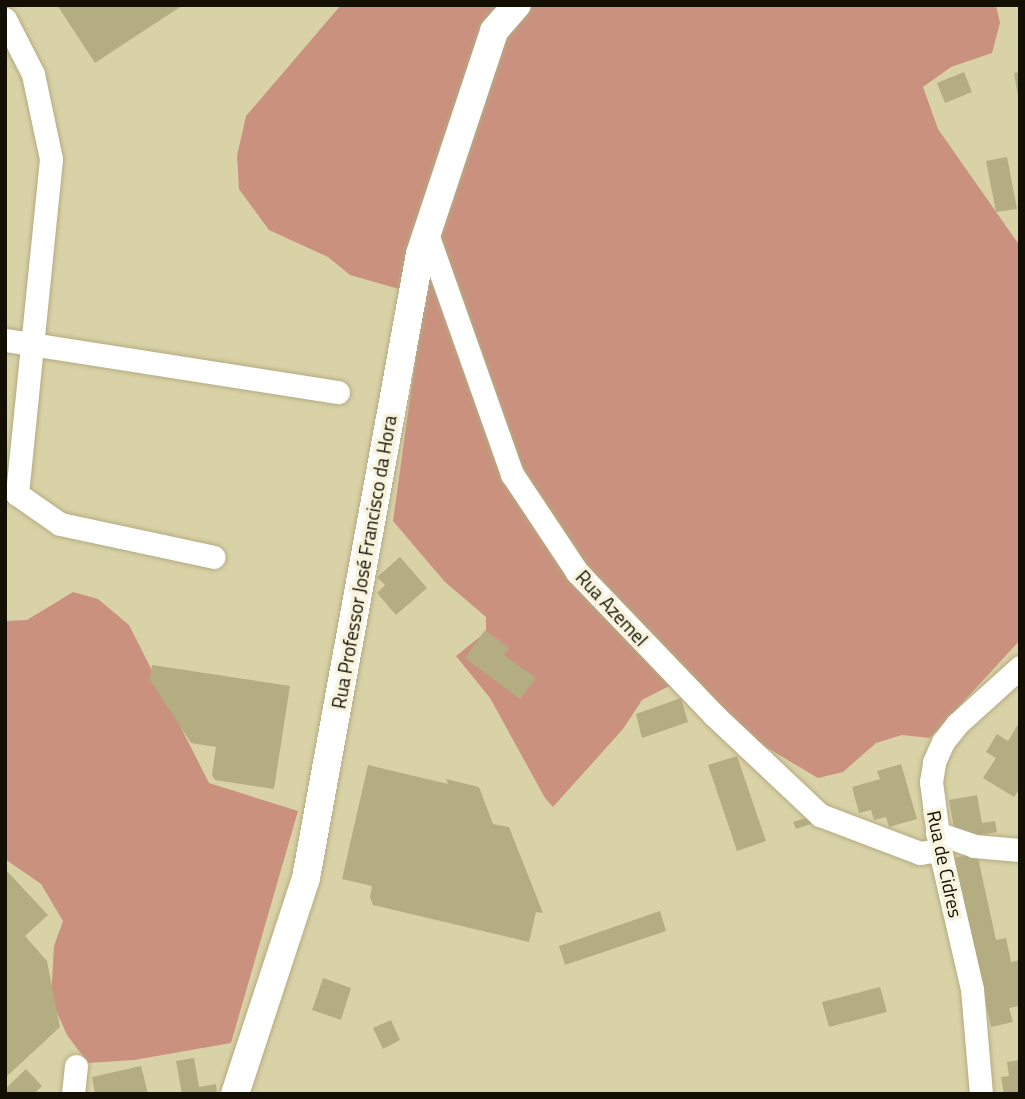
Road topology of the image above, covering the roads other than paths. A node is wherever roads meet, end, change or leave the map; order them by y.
1 (517, 5) edge
2 (493, 18) edge
3 (5, 19) edge
4 (427, 234) junction
5 (5, 340) edge
6 (32, 343) junction
7 (338, 392) dead end
8 (11, 493) edge
9 (214, 557) dead end
10 (1020, 667) edge
11 (939, 841) junction
12 (1020, 850) edge
13 (76, 1066) dead end
14 (73, 1094) edge
15 (235, 1094) edge
16 (981, 1094) edge

1 - 2 main road, Rua Professor José Francisco da Hora
2 - 4 main road, Rua Professor José Francisco da Hora
3 - 6 street
4 - 11 street, Rua Azemel
4 - 15 main road, Rua Professor José Francisco da Hora
5 - 6 street
6 - 7 street
6 - 8 street
8 - 9 street
10 - 11 street, Rua de Cidres
11 - 12 street, Rua Azemel
11 - 16 street, Rua de Cidres
13 - 14 street

